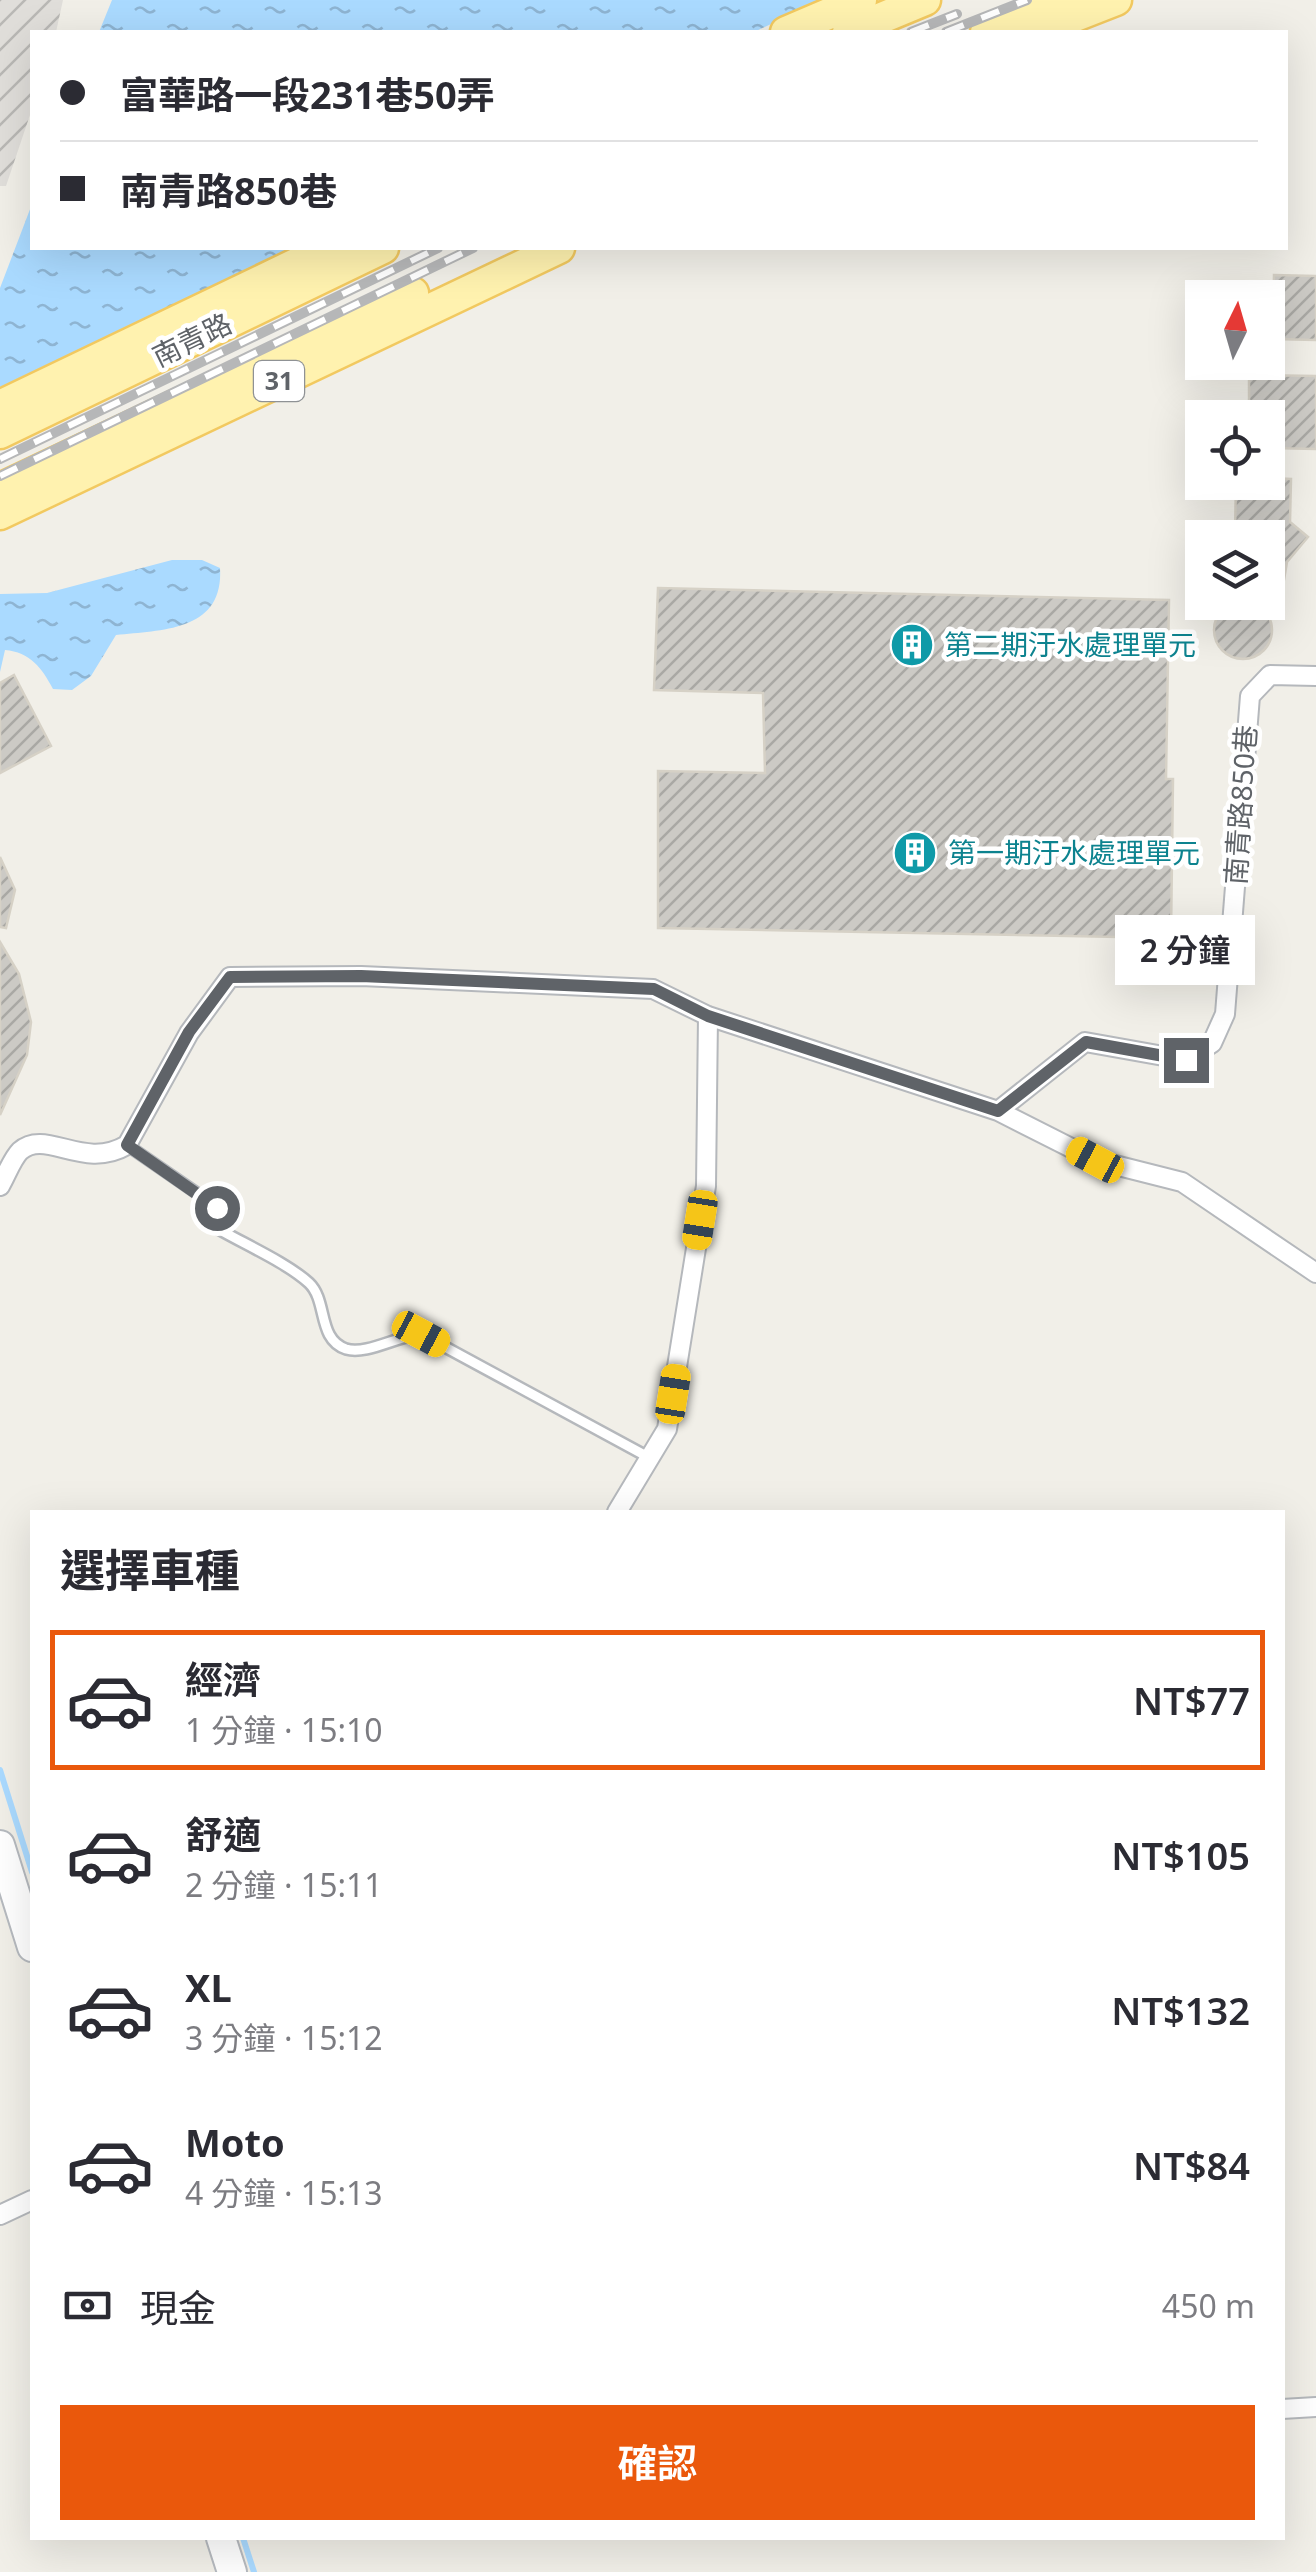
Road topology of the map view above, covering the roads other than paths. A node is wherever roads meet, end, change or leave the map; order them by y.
1 (861, 0) edge
2 (925, 0) edge
3 (1068, 0) edge
4 (1116, 0) edge
5 (791, 30) edge
6 (853, 30) edge
7 (991, 30) edge
8 (1040, 30) edge
9 (325, 250) edge
10 (380, 250) edge
11 (508, 250) edge
12 (554, 250) edge
13 (272, 384) junction
14 (0, 406) edge
15 (172, 406) junction
16 (0, 433) edge
17 (0, 488) edge
18 (0, 514) edge
19 (1316, 676) edge
20 (708, 1016) junction
21 (998, 1111) junction
22 (127, 1145) junction
23 (0, 1186) edge
24 (1316, 1272) edge
25 (650, 1458) junction
26 (618, 1510) edge
27 (0, 1845) edge
28 (30, 1940) edge
29 (30, 2201) edge
30 (0, 2215) edge
31 (1316, 2407) edge
32 (1285, 2410) edge
33 (222, 2540) edge
34 (232, 2572) edge

1 - 5 main road
2 - 6 main road
3 - 7 main road
4 - 8 main road
9 - 14 main road
10 - 16 main road, 南青路
11 - 15 main road, 南青路 / 31
12 - 13 main road, 31
13 - 15 main road, 南青路
13 - 18 main road, 31
15 - 17 main road, 南青路 / 31
19 - 21 street, 南青路850巷
20 - 21 street
20 - 22 street
20 - 25 street
21 - 24 street
22 - 23 street
22 - 25 lane
25 - 26 street
27 - 28 street
29 - 30 street
31 - 32 street
33 - 34 street

